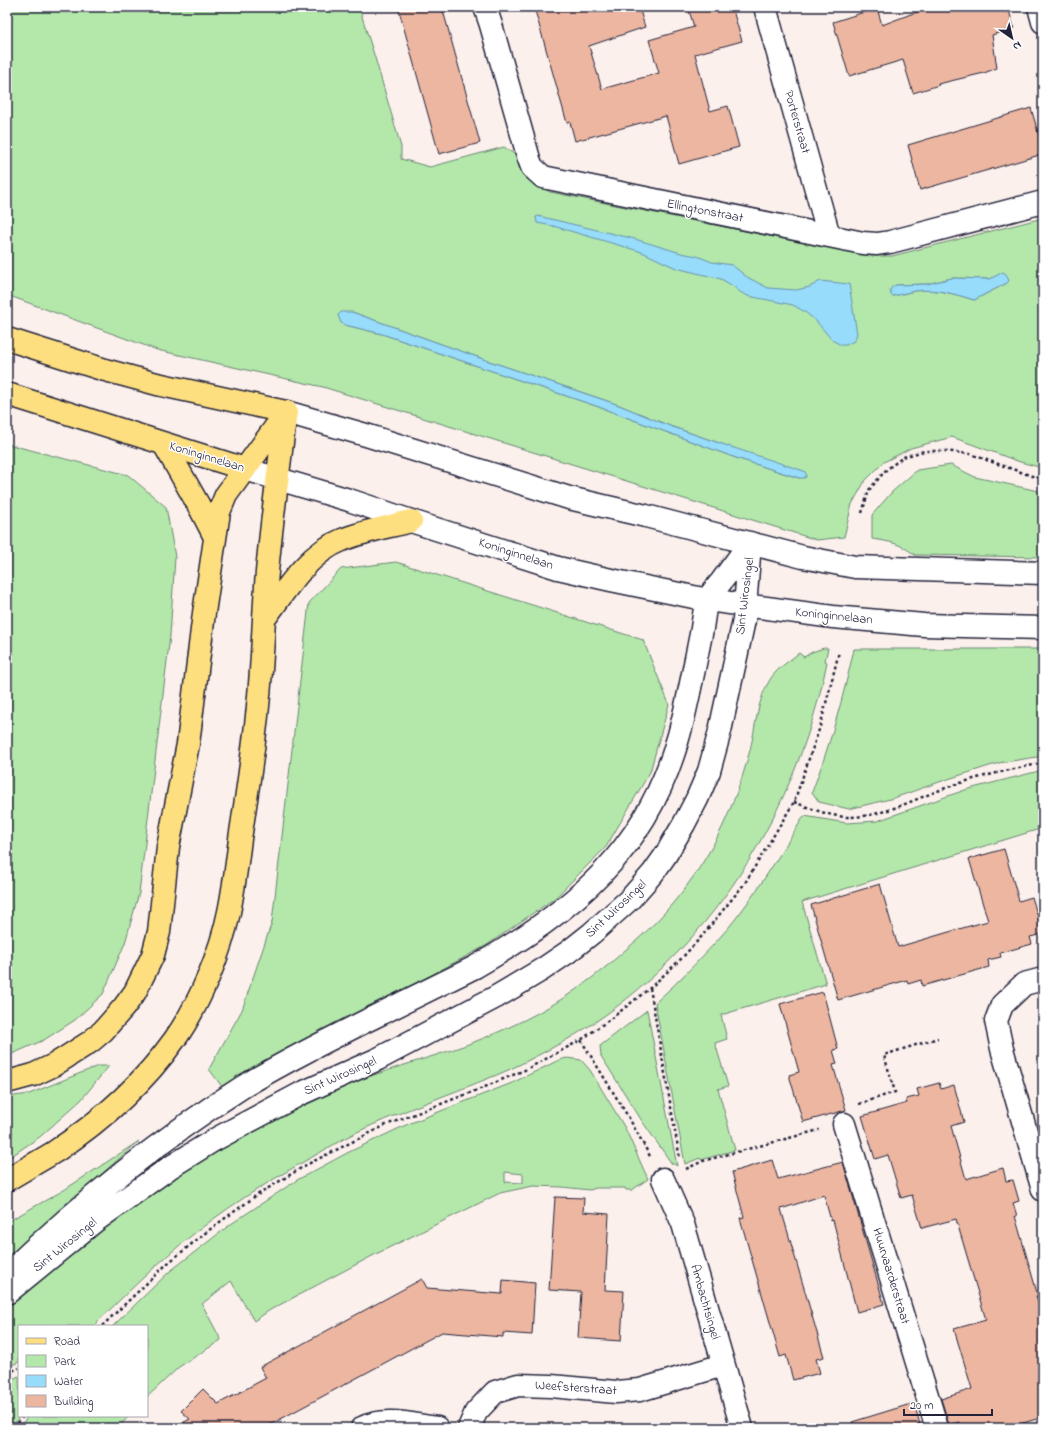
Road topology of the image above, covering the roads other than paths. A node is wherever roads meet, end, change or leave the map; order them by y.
1 (485, 7) edge
2 (764, 7) edge
3 (1039, 7) edge
4 (1043, 22) edge
5 (1043, 202) edge
6 (829, 236) junction
7 (7, 339) edge
8 (7, 394) edge
9 (286, 412) junction
10 (164, 444) junction
11 (245, 468) junction
12 (278, 479) junction
13 (411, 521) junction
14 (215, 536) junction
15 (750, 543) junction
16 (1043, 573) edge
17 (708, 600) junction
18 (746, 606) junction
19 (265, 618) junction
20 (1043, 628) edge
21 (1043, 979) edge
22 (7, 1082) edge
23 (844, 1124) dead end
24 (663, 1179) road end
25 (7, 1180) edge
26 (1043, 1190) edge
27 (7, 1274) edge
28 (7, 1293) edge
29 (723, 1365) junction
30 (362, 1428) edge
31 (437, 1428) edge
32 (469, 1428) edge
33 (742, 1428) edge
34 (937, 1428) edge

1 - 6 main road, Ellingtonstraat
2 - 6 main road, Porterstraat
3 - 4 main road
5 - 6 main road, Ellingtonstraat
7 - 9 main road
8 - 10 main road, Koninginnelaan
9 - 11 main road
9 - 12 main road
9 - 15 main road
10 - 11 main road, Koninginnelaan
10 - 14 main road
11 - 12 main road, Koninginnelaan
11 - 14 main road
12 - 13 main road, Koninginnelaan
12 - 19 main road
13 - 17 main road, Koninginnelaan
13 - 19 main road
14 - 22 main road
15 - 16 main road
15 - 17 main road, Sint Wirosingel
15 - 18 main road, Sint Wirosingel
17 - 18 main road, Koninginnelaan
17 - 27 main road, Sint Wirosingel
18 - 20 main road, Koninginnelaan
18 - 28 main road, Sint Wirosingel
19 - 25 main road
21 - 26 main road
23 - 34 main road, Huurvaarderstraat
24 - 29 main road, Ambachtsingel
29 - 32 main road, Weefsterstraat
29 - 33 main road, Ambachtsingel
30 - 31 main road

